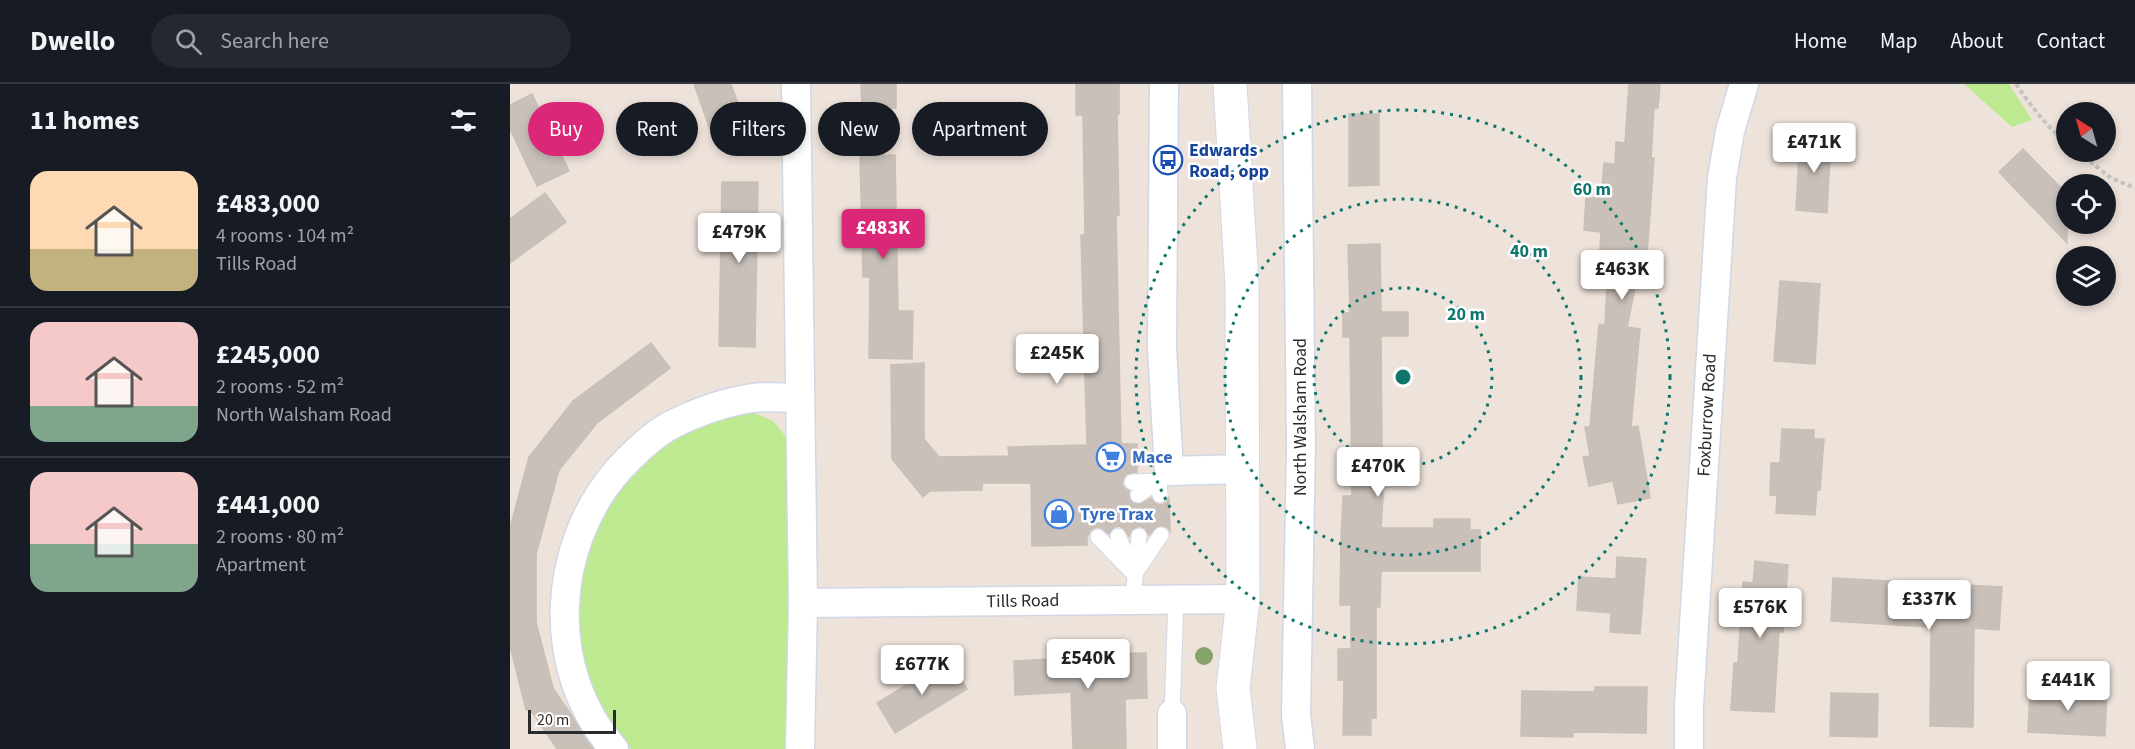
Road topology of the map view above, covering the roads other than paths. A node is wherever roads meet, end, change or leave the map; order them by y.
1 (796, 84) edge
2 (1164, 84) edge
3 (1230, 84) edge
4 (1297, 84) edge
5 (1744, 84) edge
6 (799, 398) junction
7 (1242, 469) junction
8 (1163, 482) junction
9 (1135, 489) dead end
10 (1161, 535) dead end
11 (1118, 536) dead end
12 (1139, 536) dead end
13 (1098, 537) dead end
14 (1134, 587) junction
15 (1243, 598) junction
16 (1176, 599) junction
17 (803, 603) junction
18 (1172, 714) joint
19 (614, 749) edge
20 (800, 749) edge
21 (1172, 749) edge
22 (1240, 749) edge
23 (1251, 749) edge
24 (1300, 749) edge
25 (1689, 749) edge

1 - 6 street
2 - 8 street
3 - 7 main road
4 - 24 street, North Walsham Road
5 - 25 street, Foxburrow Road
6 - 17 street
6 - 19 street
7 - 8 street
7 - 15 main road
8 - 9 lane
10 - 14 lane
11 - 14 lane
12 - 14 lane
13 - 14 lane
14 - 16 street, Tills Road
14 - 17 street, Tills Road
15 - 16 street, Tills Road
15 - 22 main road
15 - 23 main road
16 - 18 lane
17 - 20 street
18 - 21 street

